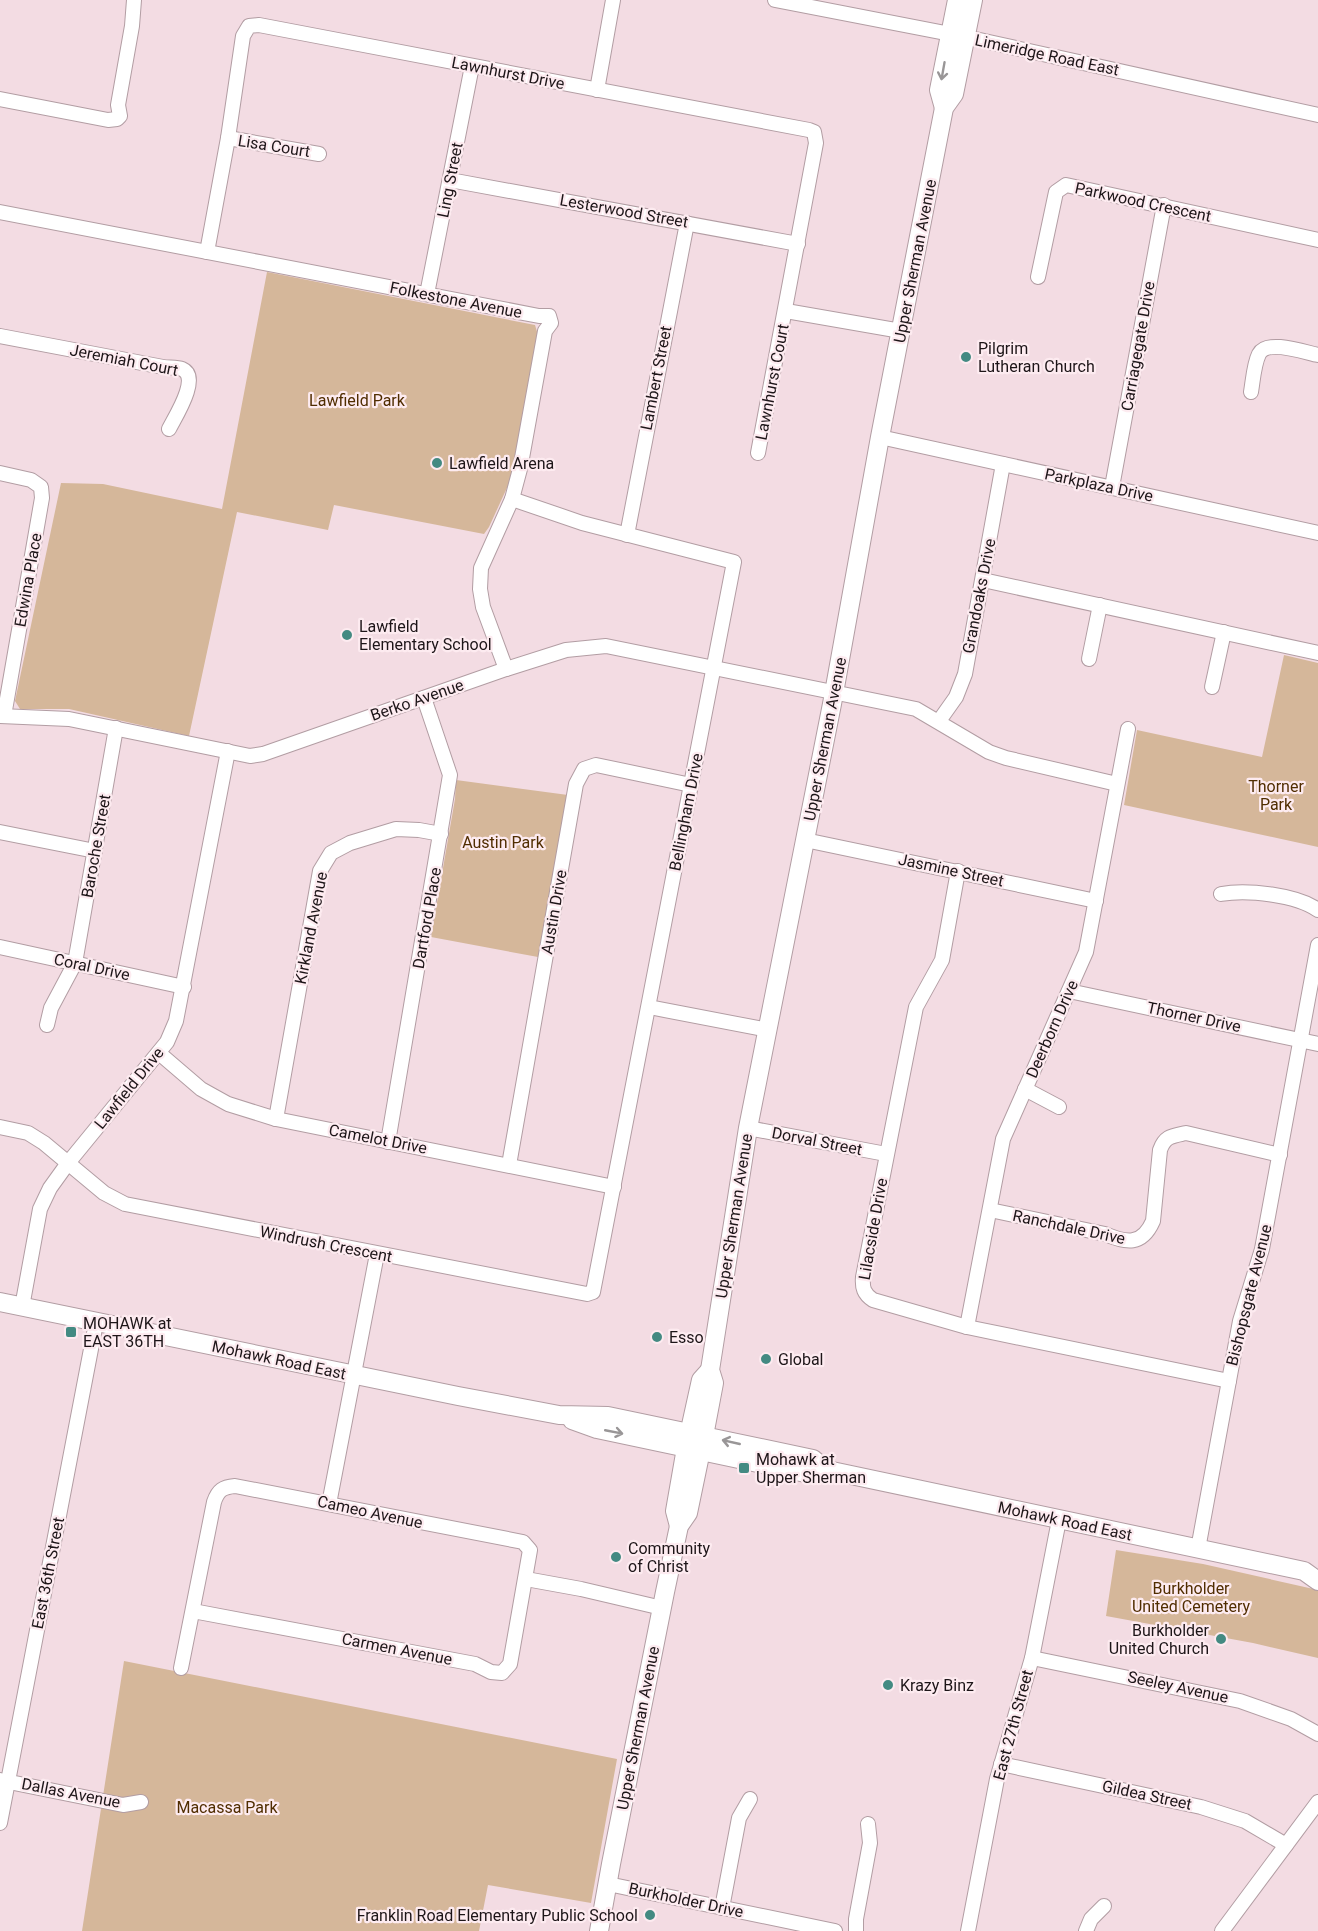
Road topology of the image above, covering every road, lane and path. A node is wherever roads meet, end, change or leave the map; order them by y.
1 (134, 0) edge
2 (613, 0) edge
3 (775, 0) edge
4 (957, 0) edge
5 (973, 0) edge
6 (808, 3) edge
7 (958, 35) junction
8 (472, 66) junction
9 (597, 90) junction
10 (0, 99) edge
11 (1318, 115) edge
12 (228, 138) junction
13 (319, 154) dead end
14 (450, 180) junction
15 (1164, 206) junction
16 (0, 212) edge
17 (687, 223) junction
18 (1318, 240) edge
19 (798, 244) junction
20 (207, 252) junction
21 (1038, 277) dead end
22 (427, 294) junction
23 (786, 311) junction
24 (902, 331) junction
25 (0, 336) edge
26 (1318, 355) edge
27 (1251, 392) dead end
28 (169, 429) dead end
29 (880, 437) junction
30 (758, 453) dead end
31 (1003, 464) junction
32 (0, 473) edge
33 (1112, 488) junction
34 (512, 498) junction
35 (1318, 533) edge
36 (627, 534) junction
37 (982, 580) junction
38 (1100, 605) junction
39 (1224, 632) junction
40 (1318, 653) edge
41 (1089, 659) dead end
42 (713, 666) junction
43 (506, 669) junction
44 (1212, 687) dead end
45 (834, 693) junction
46 (424, 698) junction
47 (2, 716) edge
48 (939, 721) junction
49 (116, 728) junction
50 (1128, 729) dead end
51 (228, 751) junction
52 (691, 784) junction
53 (1117, 784) junction
54 (0, 832) edge
55 (441, 834) junction
56 (805, 840) junction
57 (95, 851) junction
58 (958, 871) junction
59 (1221, 894) dead end
60 (1096, 901) junction
61 (1318, 910) edge
62 (1318, 945) edge
63 (0, 947) edge
64 (75, 963) junction
65 (184, 987) junction
66 (1069, 991) junction
67 (649, 1007) junction
68 (47, 1025) dead end
69 (768, 1030) junction
70 (1301, 1041) junction
71 (1318, 1044) edge
72 (159, 1053) junction
73 (1025, 1089) junction
74 (1059, 1107) dead end
75 (276, 1119) junction
76 (0, 1127) edge
77 (748, 1128) junction
78 (388, 1142) junction
79 (886, 1154) junction
80 (1280, 1155) junction
81 (68, 1162) junction
82 (509, 1165) junction
83 (614, 1187) junction
84 (990, 1210) junction
85 (377, 1254) junction
86 (595, 1288) joint
87 (0, 1302) edge
88 (22, 1307) junction
89 (96, 1323) junction
90 (967, 1327) junction
91 (355, 1376) junction
92 (1229, 1381) junction
93 (695, 1442) junction
94 (329, 1504) junction
95 (1059, 1520) junction
96 (1198, 1549) junction
97 (1313, 1574) edge
98 (526, 1579) junction
99 (662, 1608) junction
100 (193, 1611) junction
101 (1032, 1658) junction
102 (181, 1668) dead end
103 (1318, 1734) edge
104 (1001, 1764) junction
105 (4, 1781) edge
106 (750, 1800) dead end
107 (141, 1802) dead end
108 (1318, 1802) edge
109 (0, 1823) edge
110 (868, 1824) dead end
111 (1286, 1845) junction
112 (608, 1884) junction
113 (1104, 1906) dead end
114 (722, 1908) junction
115 (599, 1931) edge
116 (835, 1931) edge
117 (856, 1931) edge
118 (968, 1931) edge
119 (1086, 1931) edge
120 (1222, 1931) edge

1 - 10 street
2 - 9 street
3 - 6 street, Limeridge Road East
4 - 7 main road, Upper Sherman Avenue
5 - 7 main road, Upper Sherman Avenue
6 - 7 street, Limeridge Road East
7 - 11 street, Limeridge Road East
7 - 24 main road, Upper Sherman Avenue
8 - 9 street, Lawnhurst Drive
8 - 12 street, Lawnhurst Drive
8 - 14 street, Ling Street
9 - 19 street, Lawnhurst Drive
12 - 13 street, Lisa Court
12 - 20 street, Lawnhurst Drive
14 - 17 street, Lesterwood Street
14 - 22 street, Ling Street
15 - 18 street, Parkwood Crescent
15 - 21 street, Parkwood Crescent
15 - 33 street, Carriagegate Drive
16 - 20 street, Folkestone Avenue
17 - 19 street, Lesterwood Street
17 - 36 street, Lambert Street
19 - 23 street, Lawnhurst Drive
20 - 22 street, Folkestone Avenue
22 - 34 street, Folkestone Avenue
23 - 24 street
23 - 30 street, Lawnhurst Court
24 - 29 main road, Upper Sherman Avenue
25 - 28 street, Jeremiah Court
26 - 27 street
29 - 31 street, Parkplaza Drive
29 - 45 main road, Upper Sherman Avenue
31 - 33 street, Parkplaza Drive
31 - 37 street, Grandoaks Drive
32 - 47 street, Edwina Place
33 - 35 street, Parkplaza Drive
34 - 36 street, Bellingham Drive
34 - 43 street, Folkestone Avenue
36 - 42 street, Bellingham Drive
37 - 38 street
37 - 48 street, Grandoaks Drive
38 - 39 street
38 - 41 street
39 - 40 street
39 - 44 street
42 - 43 street, Berko Avenue
42 - 45 street, Berko Avenue
42 - 52 street, Bellingham Drive
43 - 46 street, Berko Avenue
45 - 48 street, Berko Avenue
45 - 56 main road, Upper Sherman Avenue
46 - 51 street, Berko Avenue
46 - 55 street, Dartford Place
47 - 49 street, Berko Avenue
48 - 53 street, Berko Avenue
49 - 51 street, Berko Avenue
49 - 57 street, Baroche Street
50 - 53 street, Deerborn Drive
51 - 65 street, Lawfield Drive
52 - 67 street, Bellingham Drive
52 - 82 street, Austin Drive
53 - 60 street, Deerborn Drive
54 - 57 street
55 - 75 street, Kirkland Avenue
55 - 78 street, Dartford Place
56 - 58 street, Jasmine Street
56 - 69 main road, Upper Sherman Avenue
57 - 64 street, Baroche Street
58 - 60 street, Jasmine Street
58 - 79 street, Lilacside Drive
59 - 61 street
60 - 66 street, Deerborn Drive
62 - 70 street, Bishopsgate Avenue
63 - 64 street, Coral Drive
64 - 65 street, Coral Drive
64 - 68 street, Baroche Street
65 - 72 street, Lawfield Drive
66 - 70 street, Thorner Drive
66 - 73 street, Deerborn Drive
67 - 69 street
67 - 83 street, Bellingham Drive
69 - 77 main road, Upper Sherman Avenue
70 - 71 street, Thorner Drive
70 - 80 street, Bishopsgate Avenue
72 - 75 street, Camelot Drive
72 - 81 street, Lawfield Drive
73 - 74 street
73 - 84 street, Deerborn Drive
75 - 78 street, Camelot Drive
76 - 81 street, Windrush Crescent
77 - 79 street, Dorval Street
77 - 93 main road, Upper Sherman Avenue
78 - 82 street, Camelot Drive
79 - 90 street, Lilacside Drive
80 - 84 street, Ranchdale Drive
80 - 92 street, Bishopsgate Avenue
81 - 85 street, Windrush Crescent
81 - 88 street, Lawfield Drive
82 - 83 street, Camelot Drive
83 - 86 street, Bellingham Drive
84 - 90 street, Deerborn Drive
85 - 86 street, Windrush Crescent
85 - 91 street
87 - 88 main road, Mohawk Road East
88 - 89 main road, Mohawk Road East
89 - 91 main road, Mohawk Road East
89 - 105 street, East 36th Street
90 - 92 street, Lilacside Drive
91 - 93 main road, Mohawk Road East
91 - 94 street
92 - 96 street, Bishopsgate Avenue
93 - 95 main road, Mohawk Road East
93 - 99 main road, Upper Sherman Avenue
94 - 98 street, Cameo Avenue
94 - 100 street, Cameo Avenue
95 - 96 main road, Mohawk Road East
95 - 101 street, East 27th Street
96 - 97 main road, Mohawk Road East
98 - 99 street
98 - 100 street, Carmen Avenue
99 - 112 main road, Upper Sherman Avenue
100 - 102 street, Cameo Avenue
101 - 103 street, Seeley Avenue
101 - 104 street, East 27th Street
104 - 111 street, Gildea Street
104 - 118 street, East 27th Street
105 - 107 street, Dallas Avenue
105 - 109 street, East 36th Street
106 - 114 street
108 - 111 street
110 - 117 street
111 - 120 street
112 - 114 street, Burkholder Drive
112 - 115 main road, Upper Sherman Avenue
113 - 119 street
114 - 116 street, Burkholder Drive

